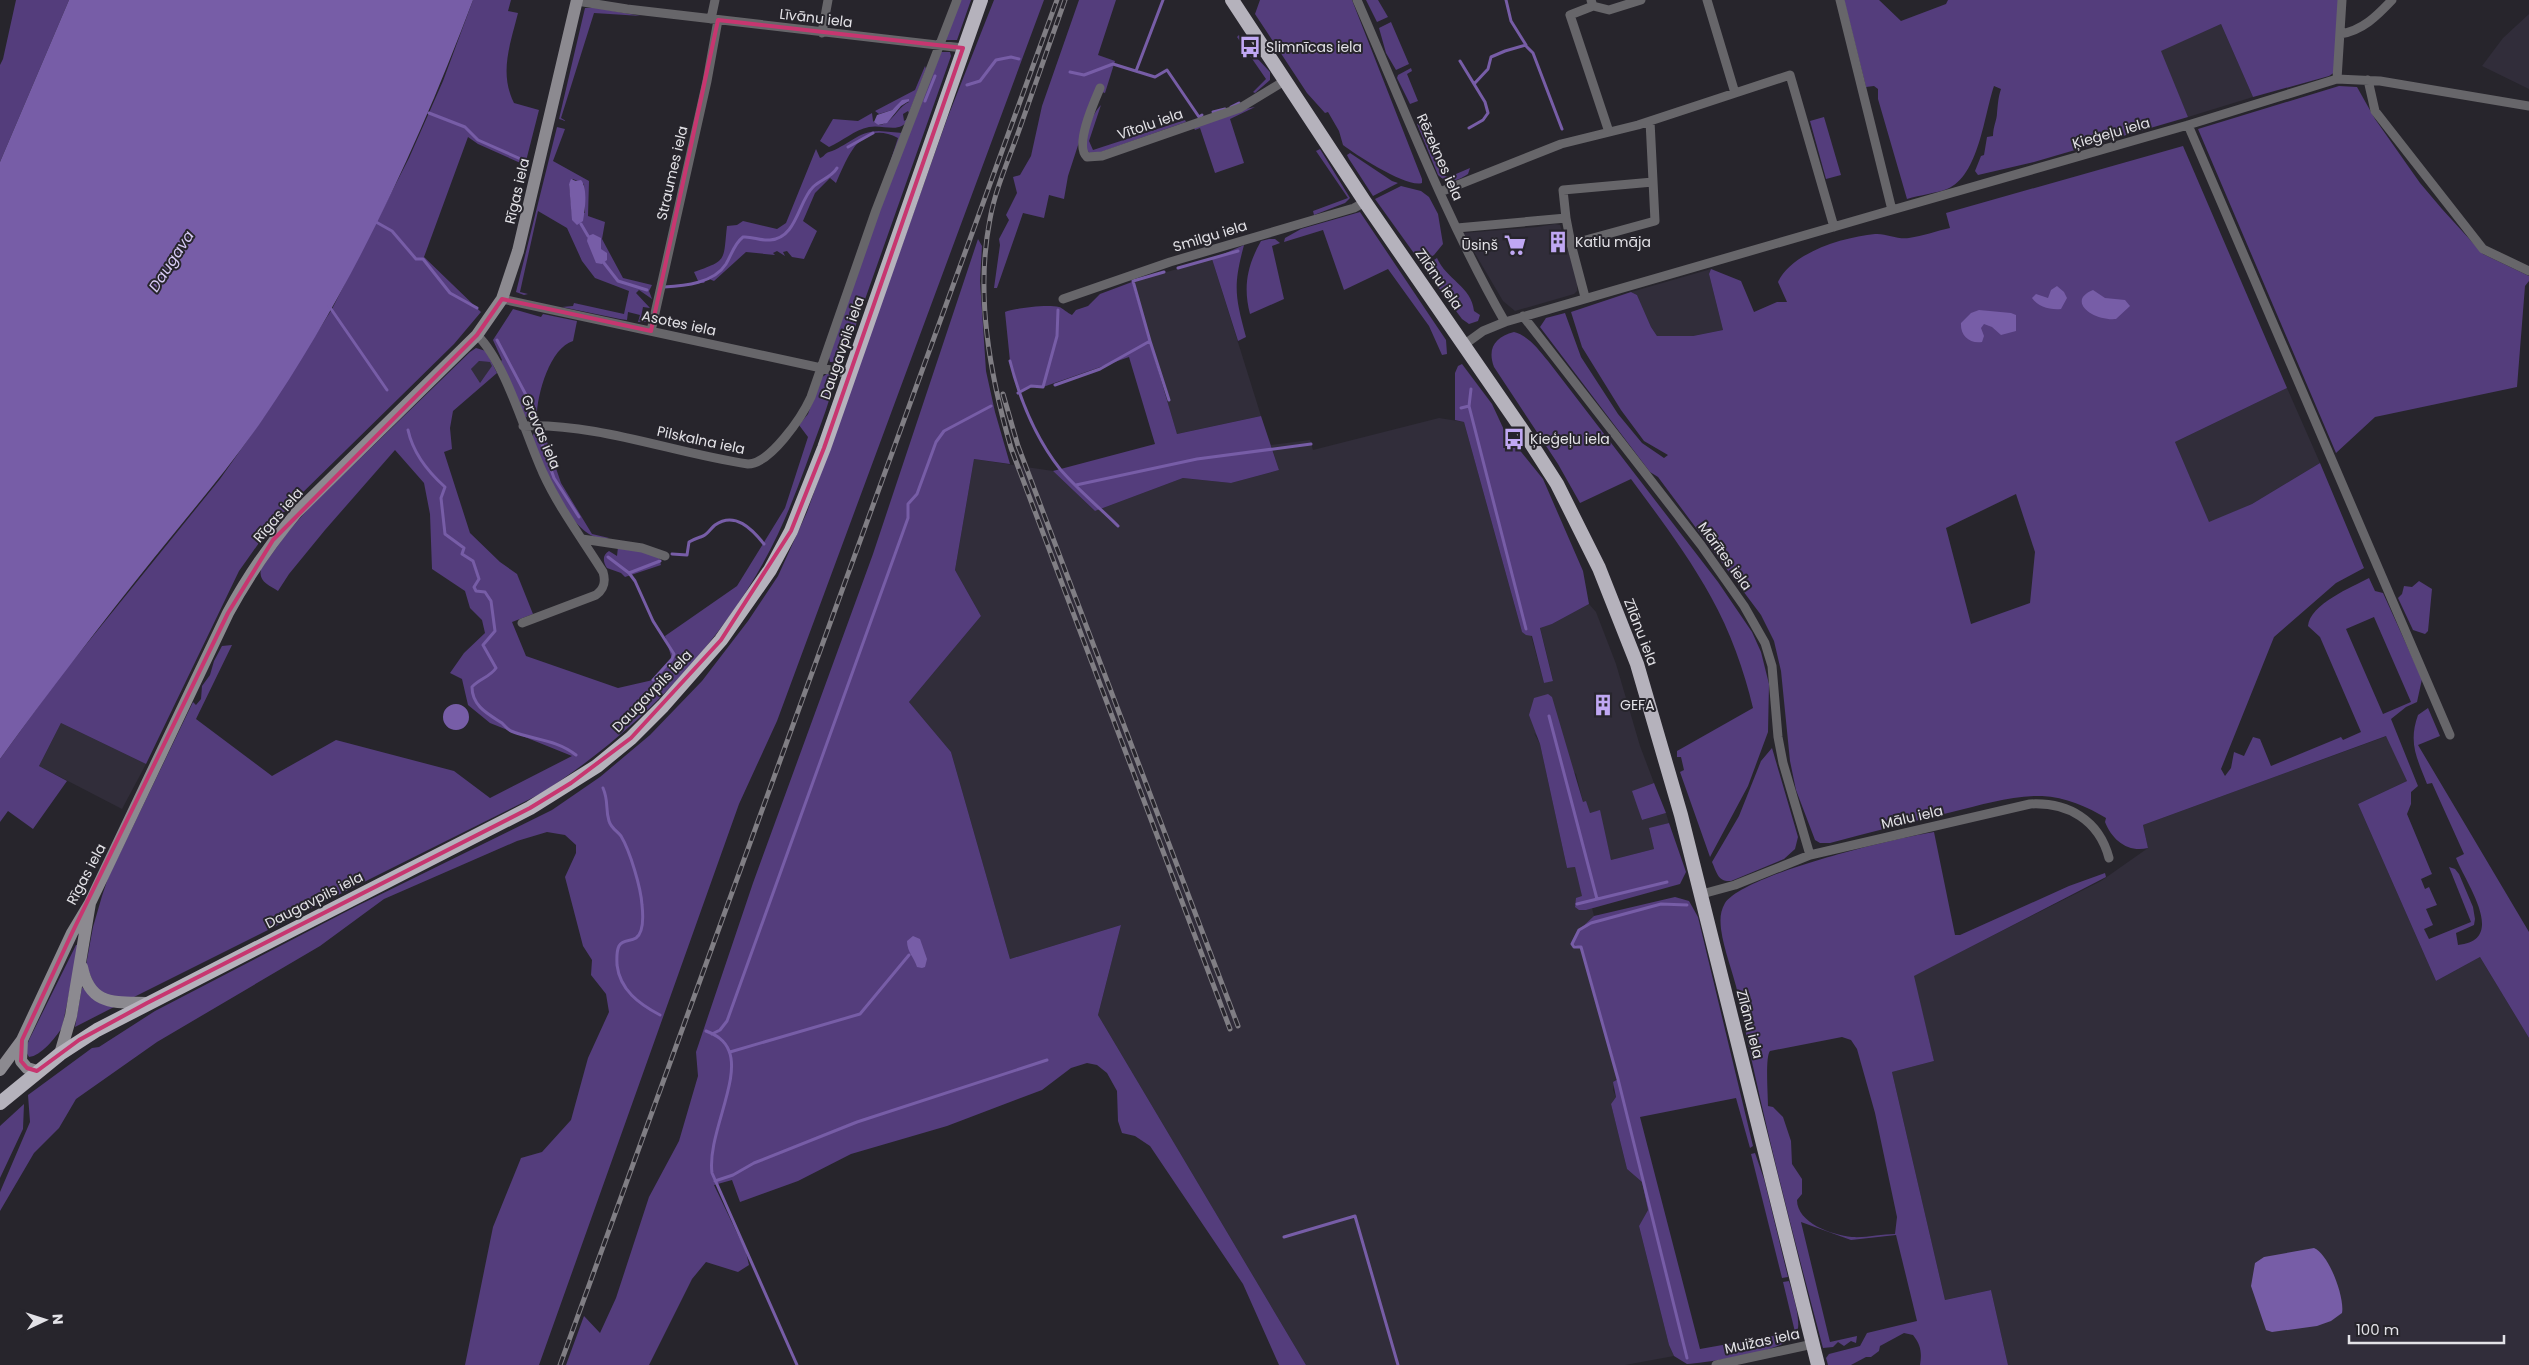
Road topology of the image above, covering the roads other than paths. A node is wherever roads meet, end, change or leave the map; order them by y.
1 (577, 0) edge
2 (715, 0) edge
3 (828, 0) edge
4 (957, 0) edge
5 (981, 0) edge
6 (1232, 0) edge
7 (1358, 0) edge
8 (1641, 0) edge
9 (1707, 0) edge
10 (1840, 0) edge
11 (2342, 0) edge
12 (2392, 0) edge
13 (1592, 3) edge
14 (714, 19) junction
15 (822, 33) junction
16 (2340, 34) junction
17 (938, 46) junction
18 (963, 48) junction
19 (2337, 79) junction
20 (1286, 80) junction
21 (2368, 80) junction
22 (1100, 88) dead end
23 (1735, 93) junction
24 (2529, 106) edge
25 (1650, 122) junction
26 (2188, 124) junction
27 (1609, 132) junction
28 (1653, 182) junction
29 (1440, 192) junction
30 (1365, 202) junction
31 (1892, 210) junction
32 (1566, 218) junction
33 (1834, 227) junction
34 (1456, 228) junction
35 (1572, 244) junction
36 (2529, 271) edge
37 (1585, 297) junction
38 (502, 299) junction
39 (1063, 299) dead end
40 (1523, 316) junction
41 (1505, 322) junction
42 (651, 331) junction
43 (477, 335) junction
44 (1465, 344) junction
45 (822, 367) junction
46 (849, 374) junction
47 (523, 426) junction
48 (582, 539) junction
49 (664, 556) dead end
50 (522, 622) dead end
51 (2450, 735) dead end
52 (1810, 855) junction
53 (2109, 858) dead end
54 (1702, 894) junction
55 (90, 903) junction
56 (81, 963) junction
57 (147, 1002) junction
58 (22, 1040) junction
59 (60, 1054) junction
60 (0, 1070) edge
61 (37, 1071) junction
62 (0, 1103) edge
63 (1813, 1344) junction
64 (1716, 1365) edge
65 (1818, 1365) edge

1 - 14 street, Līvānu iela
1 - 38 main road, Rīgas iela
2 - 14 street, Straumes iela
3 - 15 street
4 - 17 street, Daugavpils iela
5 - 18 highway, Daugavpils iela
6 - 20 highway, Zīlānu iela
7 - 29 street, Rēzeknes iela
8 - 13 street
9 - 23 street
10 - 31 street
11 - 16 street
12 - 16 street
13 - 27 street
14 - 15 street, Līvānu iela
14 - 42 street, Straumes iela
15 - 17 street, Līvānu iela
16 - 19 street
17 - 18 street, Līvānu iela
17 - 45 street, Daugavpils iela
18 - 46 highway, Daugavpils iela
19 - 21 street, Ķieģeļu iela
19 - 26 street, Ķieģeļu iela
20 - 22 street, Vītolu iela
20 - 30 highway, Zīlānu iela
21 - 24 street, Ķieģeļu iela
21 - 36 street
23 - 25 street
23 - 33 street
25 - 27 street
25 - 28 street
26 - 31 street, Ķieģeļu iela
26 - 51 street
27 - 29 street
28 - 32 street
28 - 35 street
29 - 34 street, Rēzeknes iela
30 - 39 street, Smilgu iela
30 - 44 highway, Zīlānu iela
31 - 33 street, Ķieģeļu iela
32 - 34 street
32 - 35 street
33 - 37 street, Ķieģeļu iela
34 - 41 street, Rēzeknes iela
35 - 37 street
37 - 40 street, Ķieģeļu iela
38 - 42 street, Asotes iela
38 - 43 main road, Rīgas iela
40 - 41 street, Ķieģeļu iela
40 - 52 street, Mārītes iela
41 - 44 street, Ķieģeļu iela
42 - 45 street, Asotes iela
43 - 47 street, Gravas iela
43 - 55 main road, Rīgas iela
44 - 54 highway, Zīlānu iela
45 - 46 street, Asotes iela
45 - 47 street, Pilskalna iela
46 - 57 highway, Daugavpils iela
47 - 48 street, Gravas iela
48 - 49 street
48 - 50 street, Gravas iela
52 - 53 street, Mālu iela
52 - 54 street, Mālu iela
54 - 63 highway, Zīlānu iela
55 - 56 main road
55 - 58 main road, Rīgas iela
56 - 57 main road
56 - 59 main road
57 - 59 highway, Daugavpils iela
58 - 60 main road, Rīgas iela
58 - 61 main road
59 - 61 highway, Daugavpils iela
61 - 62 highway, Daugavpils iela
63 - 64 street, Muižas iela
63 - 65 highway, Zīlānu iela

